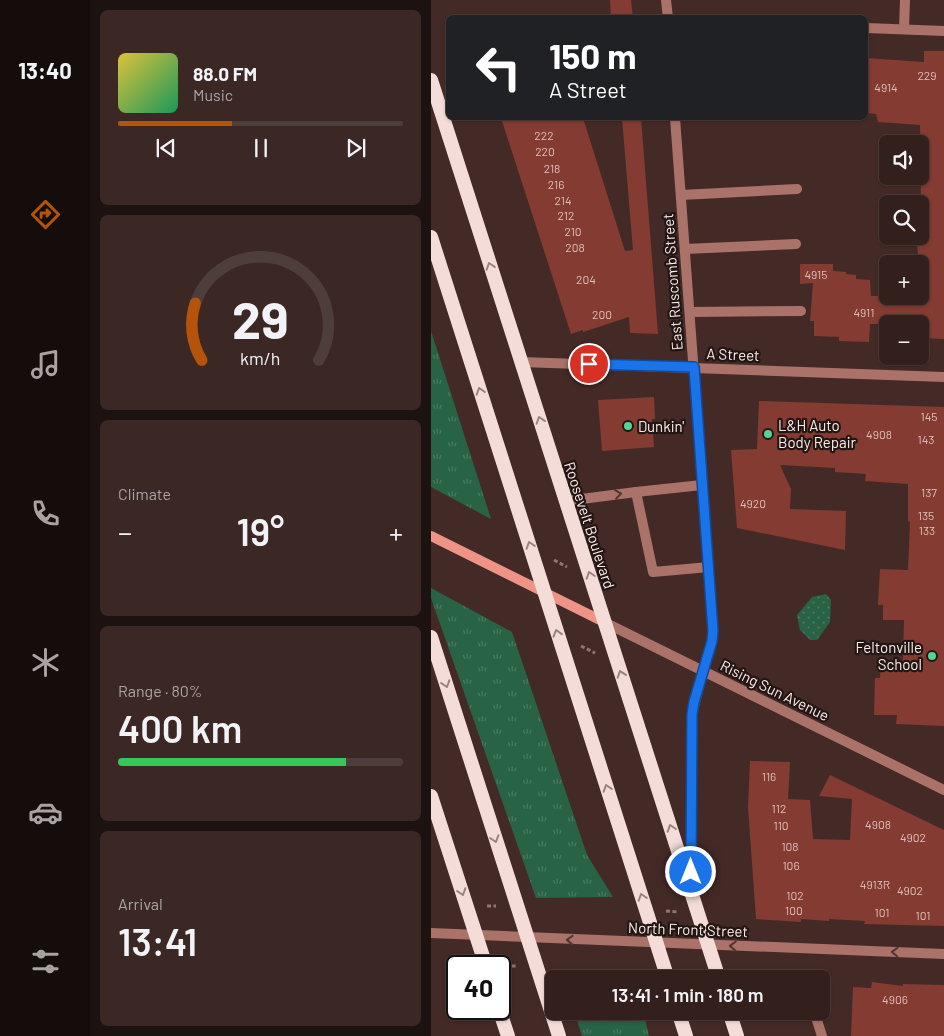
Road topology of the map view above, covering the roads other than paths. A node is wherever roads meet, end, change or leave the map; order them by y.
1 (666, 0) edge
2 (905, 0) edge
3 (668, 15) edge
4 (868, 28) edge
5 (904, 29) junction
6 (944, 31) edge
7 (431, 80) edge
8 (675, 120) edge
9 (797, 190) dead end
10 (681, 195) junction
11 (431, 237) edge
12 (796, 244) dead end
13 (685, 249) junction
14 (690, 312) junction
15 (801, 312) dead end
16 (521, 362) junction
17 (694, 367) junction
18 (944, 376) edge
19 (702, 485) junction
20 (637, 492) junction
21 (566, 501) junction
22 (431, 536) edge
23 (709, 567) junction
24 (544, 592) junction
25 (604, 622) junction
26 (431, 637) edge
27 (703, 671) junction
28 (944, 790) edge
29 (431, 796) edge
30 (691, 891) junction
31 (431, 933) edge
32 (476, 936) junction
33 (527, 938) junction
34 (657, 943) junction
35 (708, 945) junction
36 (944, 954) edge
37 (482, 955) edge
38 (665, 970) edge
39 (716, 970) edge
40 (503, 1020) edge
41 (681, 1020) edge
42 (732, 1020) edge
43 (817, 1020) edge
44 (508, 1036) edge
45 (559, 1036) edge
46 (686, 1036) edge
47 (737, 1036) edge
48 (822, 1036) edge

1 - 3 street
2 - 5 street
4 - 5 street
5 - 6 street
16 -> 7 highway, Roosevelt Boulevard
8 - 10 street, East Ruscomb Street
9 - 10 street
10 - 13 street, East Ruscomb Street
24 -> 11 highway
12 - 13 street
13 - 14 street, East Ruscomb Street
14 - 15 street
14 - 17 street, East Ruscomb Street
16 - 17 street, A Street
21 -> 16 highway, Roosevelt Boulevard
17 - 18 street, A Street
17 - 19 street, East Ruscomb Street
19 - 20 street
19 - 23 street, East Ruscomb Street
21 -> 20 street
20 - 23 street
25 -> 21 highway, Roosevelt Boulevard
22 - 24 main road, Rising Sun Avenue
23 - 27 street, East Ruscomb Street
24 - 25 main road, Rising Sun Avenue
34 -> 24 highway
25 - 27 street, Rising Sun Avenue
30 -> 25 highway, Roosevelt Boulevard
26 -> 33 highway
27 - 28 street, Rising Sun Avenue
27 - 30 street, East Ruscomb Street
29 -> 32 highway
30 - 35 highway, Roosevelt Boulevard
31 - 32 street, North Front Street
32 - 33 street, North Front Street
32 - 37 highway
34 -> 33 street, North Front Street
33 - 45 highway
34 - 35 street, North Front Street
34 - 38 highway
36 -> 35 street, North Front Street
35 - 39 highway, Roosevelt Boulevard
40 - 44 highway
41 - 46 highway
42 - 47 highway
43 - 48 street

